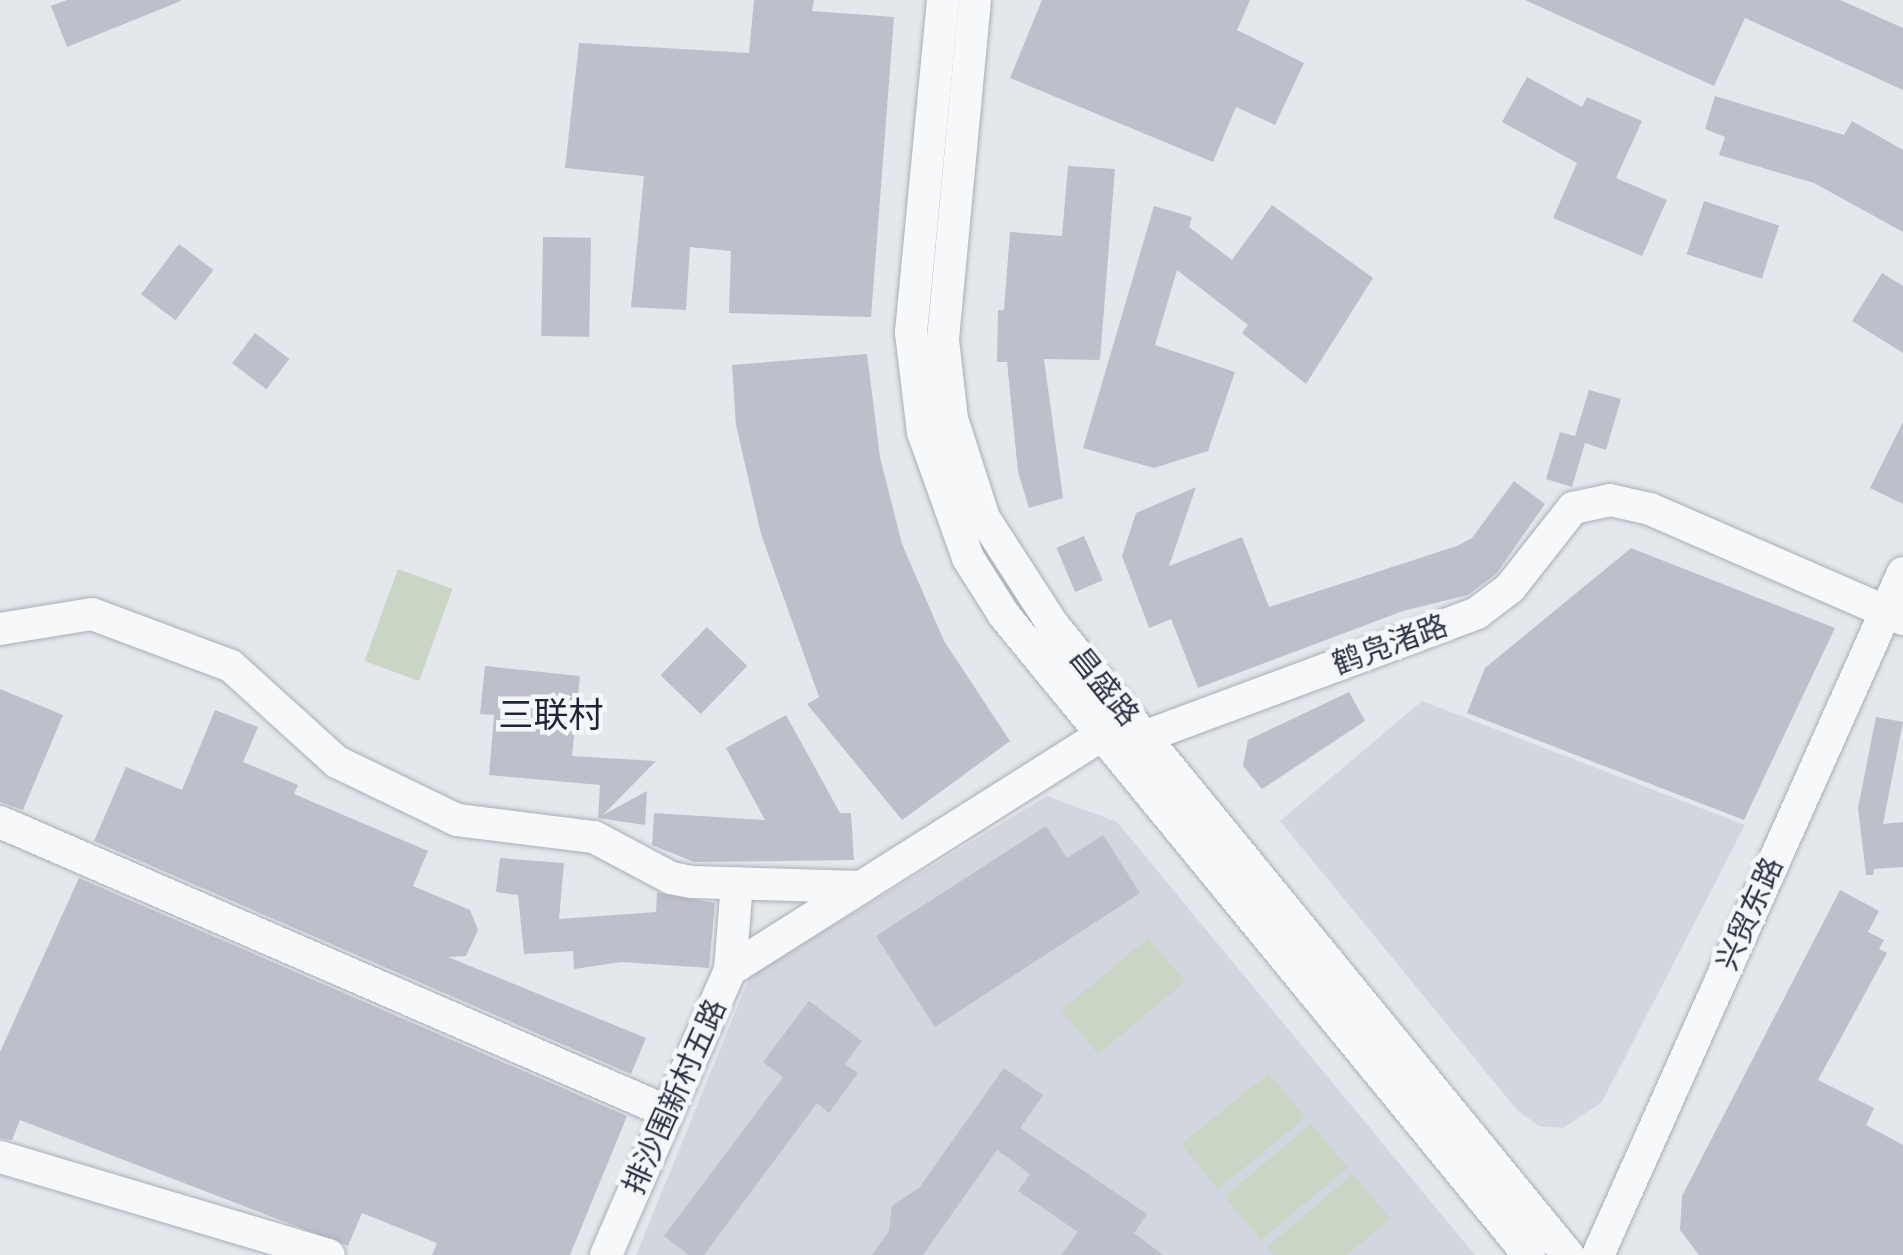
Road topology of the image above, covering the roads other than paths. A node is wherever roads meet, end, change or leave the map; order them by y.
1 (943, 0) edge
2 (975, 0) edge
3 (1903, 574) edge
4 (1894, 616) edge
5 (0, 628) edge
6 (1102, 734) junction
7 (1144, 737) junction
8 (0, 822) edge
9 (738, 883) junction
10 (861, 887) junction
11 (730, 970) junction
12 (668, 1112) junction
13 (0, 1157) edge
14 (329, 1255) edge
15 (606, 1255) edge
16 (1529, 1255) edge
17 (1568, 1255) edge
18 (1598, 1255) edge

1 - 6 street, 昌盛路
2 - 7 street, 昌盛路
3 - 4 street, 兴贸东路
4 - 7 street, 鹤凫渚路
4 - 18 street, 兴贸东路
5 - 9 street
6 - 7 street, 鹤凫渚路
6 - 10 street
6 - 16 street, 昌盛路
7 - 17 street, 昌盛路
8 - 12 street
9 - 10 street
9 - 11 street
10 - 11 street, 排沙围新村五路
11 - 12 street, 排沙围新村五路
12 - 15 street, 排沙围新村五路
13 - 14 street

